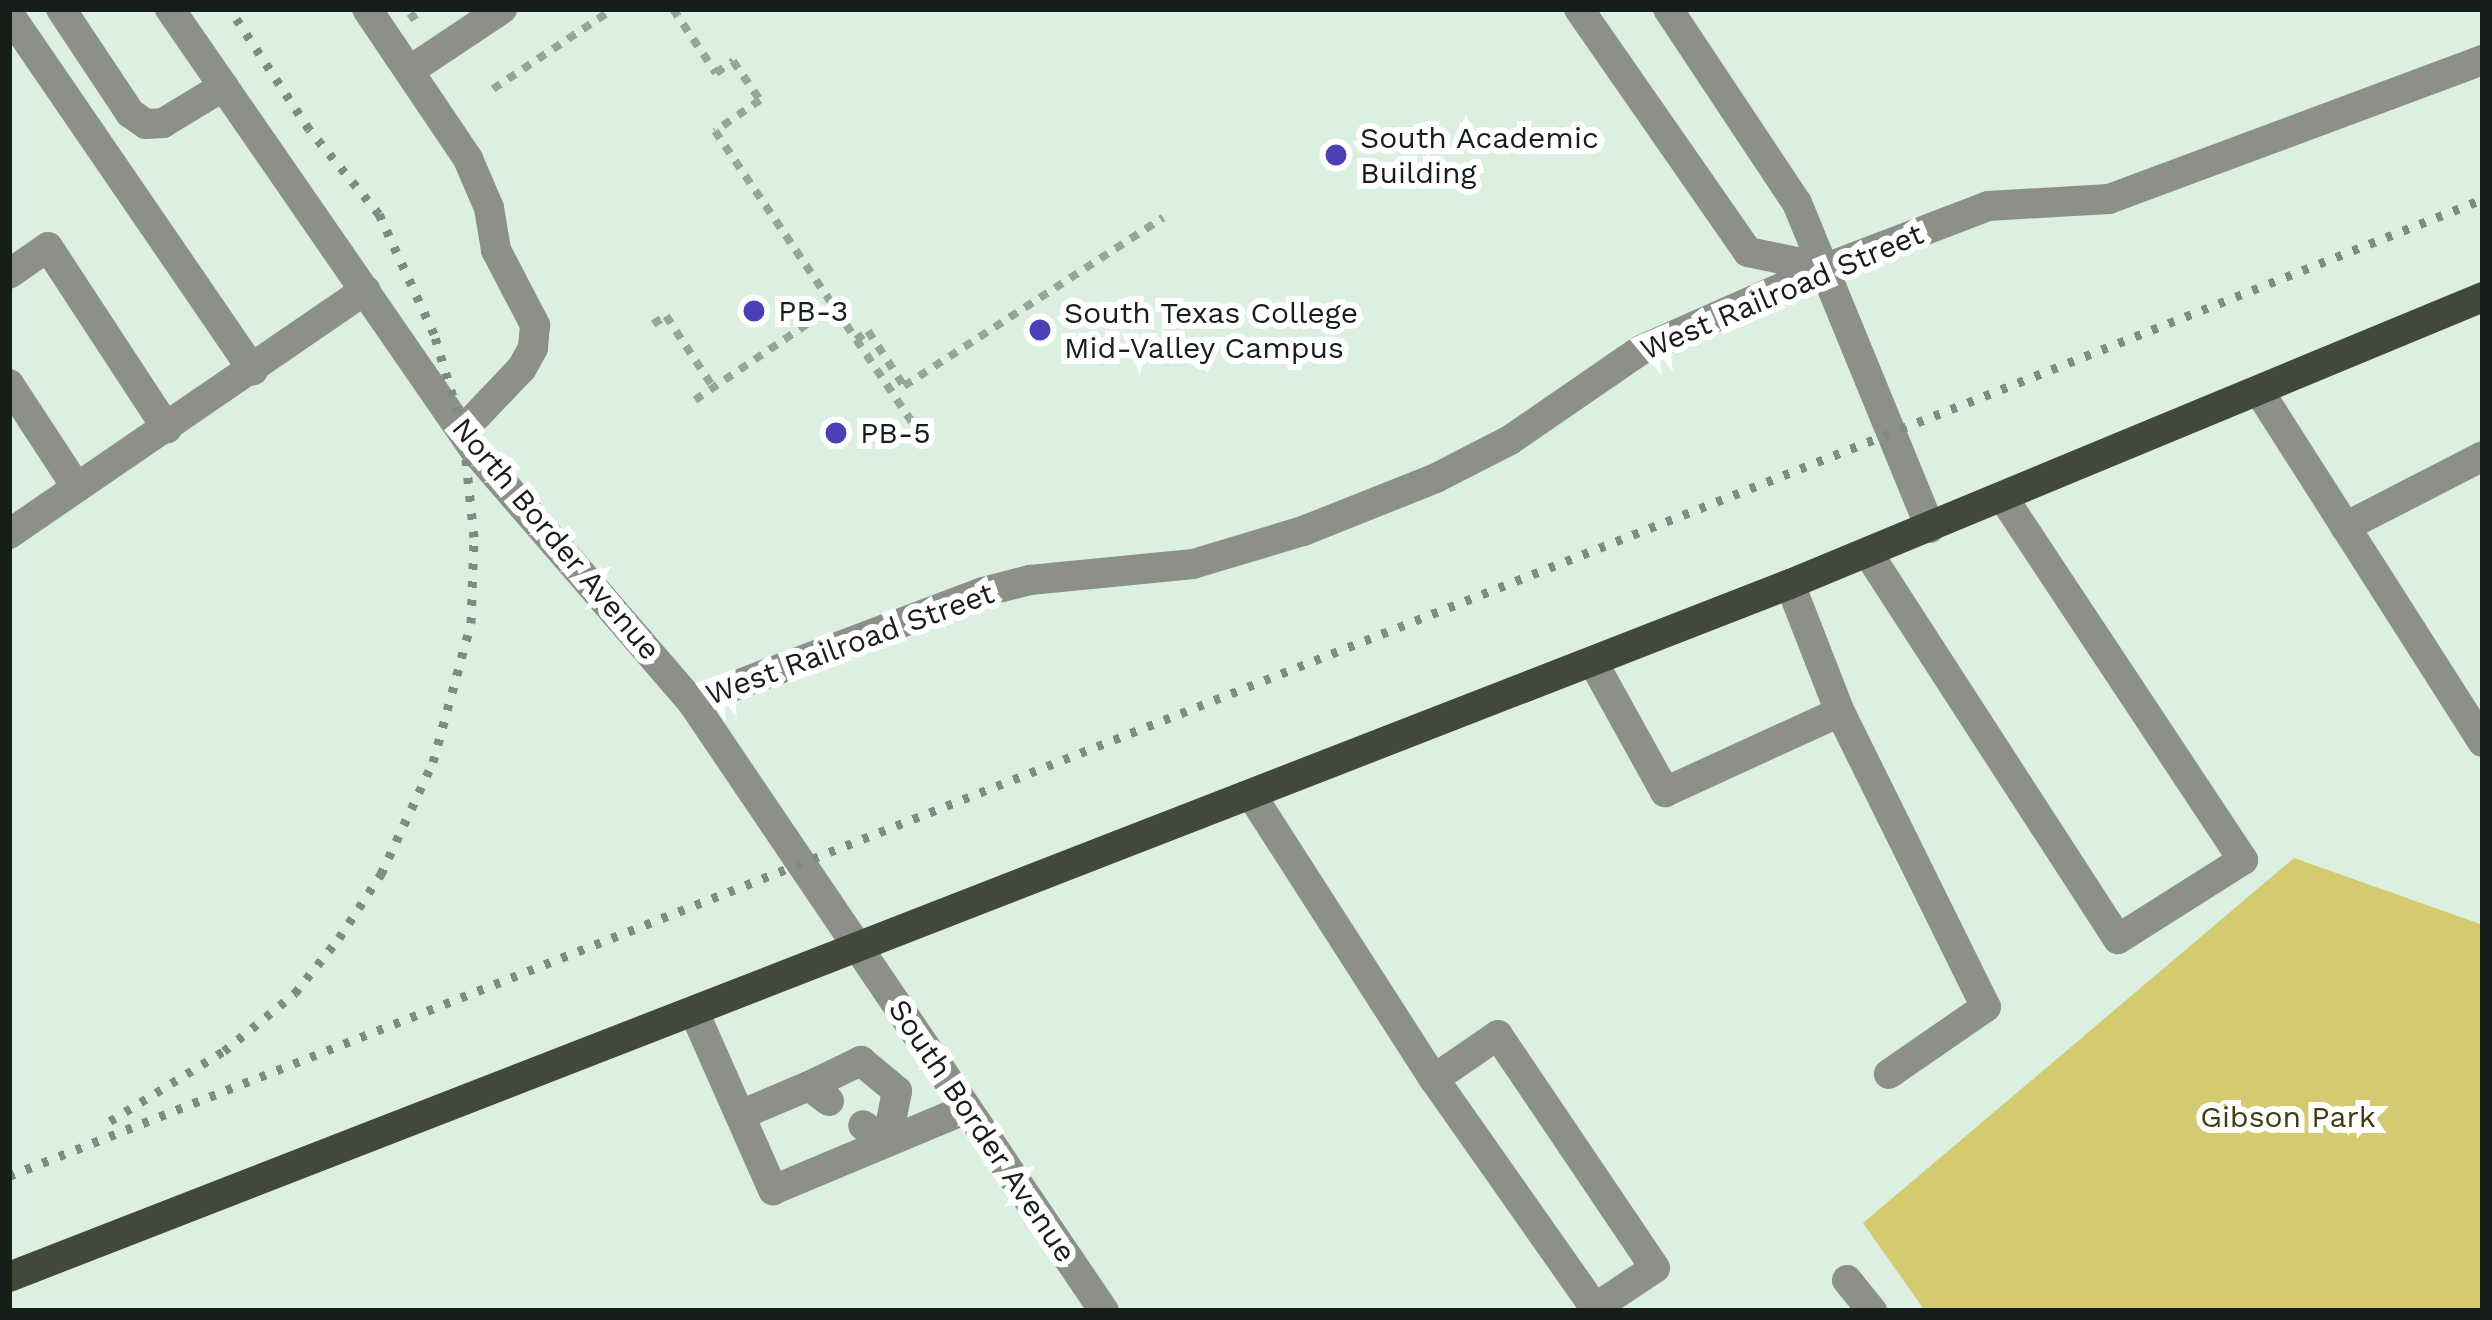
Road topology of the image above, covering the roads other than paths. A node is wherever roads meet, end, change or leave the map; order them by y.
1 (62, 9) edge
2 (170, 9) edge
3 (367, 9) edge
4 (502, 9) edge
5 (1579, 9) edge
6 (1668, 9) edge
7 (9, 14) edge
8 (2483, 60) edge
9 (409, 71) junction
10 (224, 86) junction
11 (1826, 268) junction
12 (9, 274) edge
13 (365, 290) junction
14 (2481, 304) edge
15 (254, 371) junction
16 (9, 384) edge
17 (2259, 391) junction
18 (167, 428) junction
19 (463, 430) junction
20 (2483, 456) edge
21 (77, 488) junction
22 (2002, 497) junction
23 (2345, 526) junction
24 (1930, 528) junction
25 (9, 534) edge
26 (1868, 553) junction
27 (1790, 584) junction
28 (1593, 662) junction
29 (692, 702) junction
30 (1840, 712) junction
31 (2483, 742) edge
32 (1252, 796) junction
33 (860, 950) junction
34 (695, 1014) junction
35 (1889, 1074) dead end
36 (1434, 1078) junction
37 (967, 1109) junction
38 (740, 1115) junction
39 (875, 1134) junction
40 (9, 1277) edge
41 (1847, 1280) dead end
42 (1104, 1311) edge
43 (1872, 1311) edge

1 - 10 street
2 - 10 street, North Border Avenue
3 - 9 street
4 - 9 street
5 - 11 street
6 - 11 street
7 - 15 street
8 - 11 street, West Railroad Street
9 - 19 street
10 - 13 street, North Border Avenue
11 - 24 street
11 - 29 street, West Railroad Street
12 - 18 street
13 - 15 street
13 - 19 street, North Border Avenue
14 - 17 main road
15 - 18 street
16 - 21 street
17 - 22 main road
17 - 23 street
18 - 21 street
19 - 29 street, North Border Avenue
20 - 23 street
21 - 25 street
22 - 24 main road
22 - 26 street
23 - 31 street
24 - 26 main road
26 - 27 main road
27 - 28 main road
27 - 30 street
28 - 30 street
28 - 32 main road
29 - 33 street, North Border Avenue
30 - 35 street
32 - 33 main road
32 - 36 street
33 - 34 main road
33 - 37 street, South Border Avenue
34 - 38 street
34 - 40 main road
36 - 36 street
37 - 39 street
37 - 42 street, South Border Avenue
38 - 39 street
38 - 39 street
41 - 43 street

